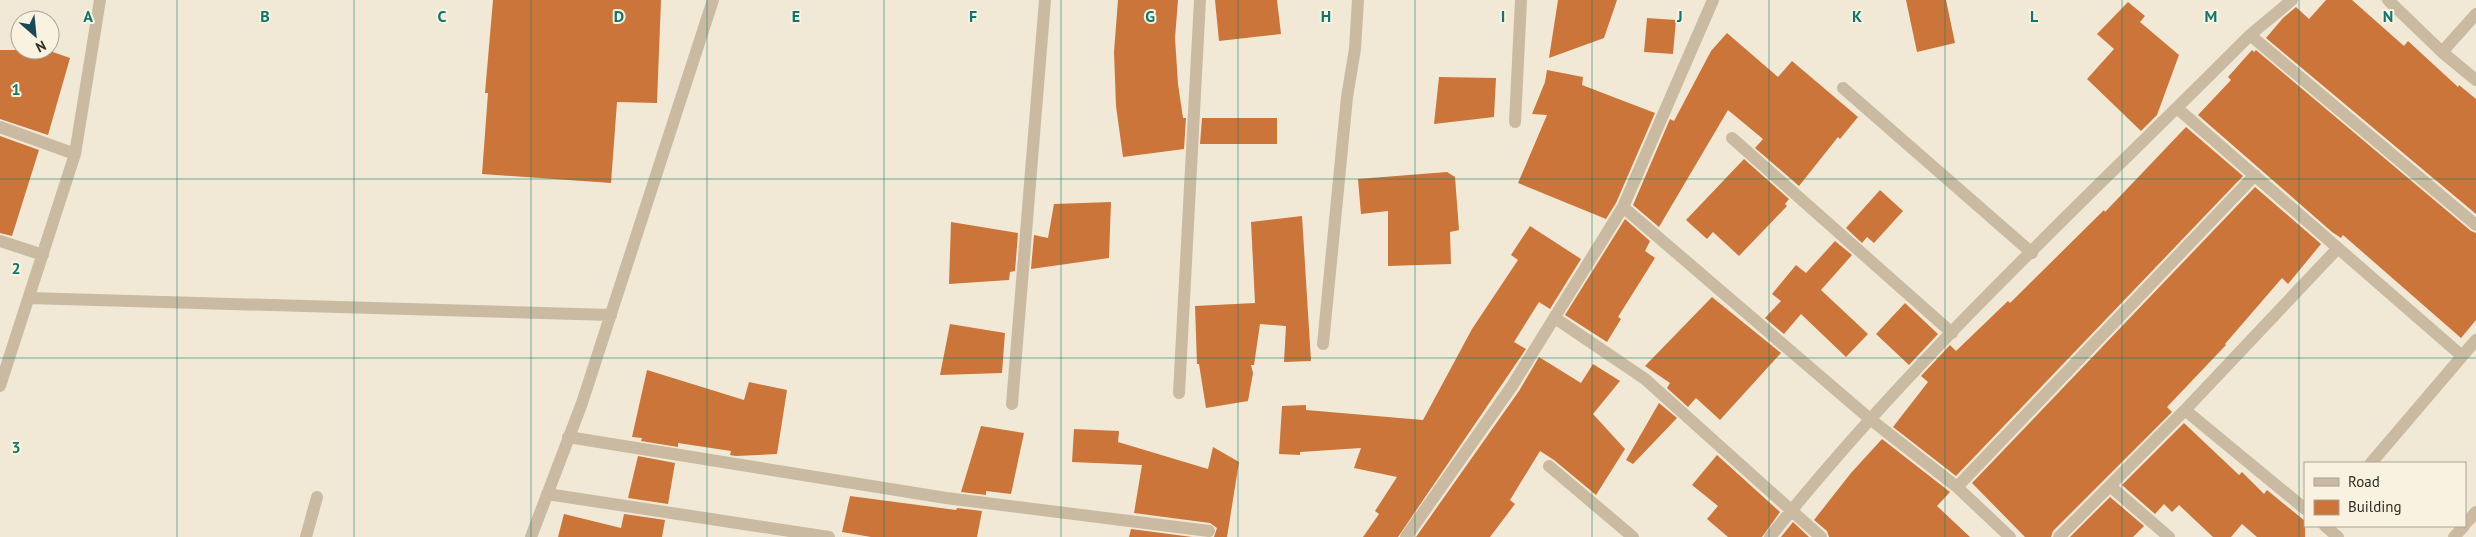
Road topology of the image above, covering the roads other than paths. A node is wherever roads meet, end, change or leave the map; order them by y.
1 (100, 0) edge
2 (713, 0) edge
3 (1045, 0) edge
4 (1200, 0) edge
5 (1358, 0) edge
6 (1521, 0) edge
7 (1713, 0) edge
8 (2292, 0) edge
9 (2388, 0) edge
10 (2476, 14) edge
11 (2250, 35) junction
12 (2442, 52) junction
13 (2476, 80) edge
14 (1843, 88) dead end
15 (2178, 108) junction
16 (1515, 122) dead end
17 (0, 127) edge
18 (1732, 138) dead end
19 (75, 154) junction
20 (2255, 175) junction
21 (1623, 207) junction
22 (2476, 225) edge
23 (0, 241) edge
24 (2338, 248) junction
25 (2032, 253) junction
26 (42, 255) junction
27 (29, 298) junction
28 (611, 314) junction
29 (1555, 318) junction
30 (1952, 333) junction
31 (2476, 340) edge
32 (1323, 344) dead end
33 (2462, 356) junction
34 (4, 359) edge
35 (0, 386) edge
36 (1179, 392) dead end
37 (1012, 404) dead end
38 (2185, 410) junction
39 (1870, 419) junction
40 (568, 437) junction
41 (2372, 462) edge
42 (1549, 466) dead end
43 (2110, 486) junction
44 (1957, 487) junction
45 (547, 494) junction
46 (317, 497) dead end
47 (2304, 508) edge
48 (1792, 510) junction
49 (2476, 512) edge
50 (2466, 523) edge
51 (2326, 527) edge
52 (2462, 527) edge
53 (1209, 531) dead end
54 (306, 537) edge
55 (531, 537) edge
56 (829, 537) edge
57 (1406, 537) edge
58 (1633, 537) edge
59 (1770, 537) edge
60 (1821, 537) edge
61 (2010, 537) edge
62 (2059, 537) edge
63 (2169, 537) edge
64 (2338, 537) edge
65 (2454, 537) edge

1 - 19 street
2 - 28 street
3 - 37 street
4 - 36 street
5 - 32 street
6 - 16 street
7 - 21 street
8 - 11 street
9 - 12 street
10 - 12 street
11 - 15 street
11 - 22 street
12 - 13 street
14 - 25 street
15 - 20 street
15 - 25 street
17 - 19 street
18 - 30 street
19 - 26 street
20 - 24 street
20 - 44 street
21 - 29 street
21 - 39 street
23 - 26 street
24 - 33 street
24 - 38 street
25 - 30 street
26 - 27 street
27 - 28 street
27 - 34 street
28 - 40 street
29 - 48 street
29 - 57 street
30 - 39 street
31 - 33 street
33 - 41 street
34 - 35 street
38 - 43 street
38 - 47 street
39 - 44 street
39 - 48 street
40 - 45 street
40 - 53 street
42 - 58 street
43 - 62 street
43 - 63 street
44 - 61 street
45 - 55 street
45 - 56 street
46 - 54 street
48 - 59 street
48 - 60 street
49 - 50 street
51 - 64 street
52 - 65 street

